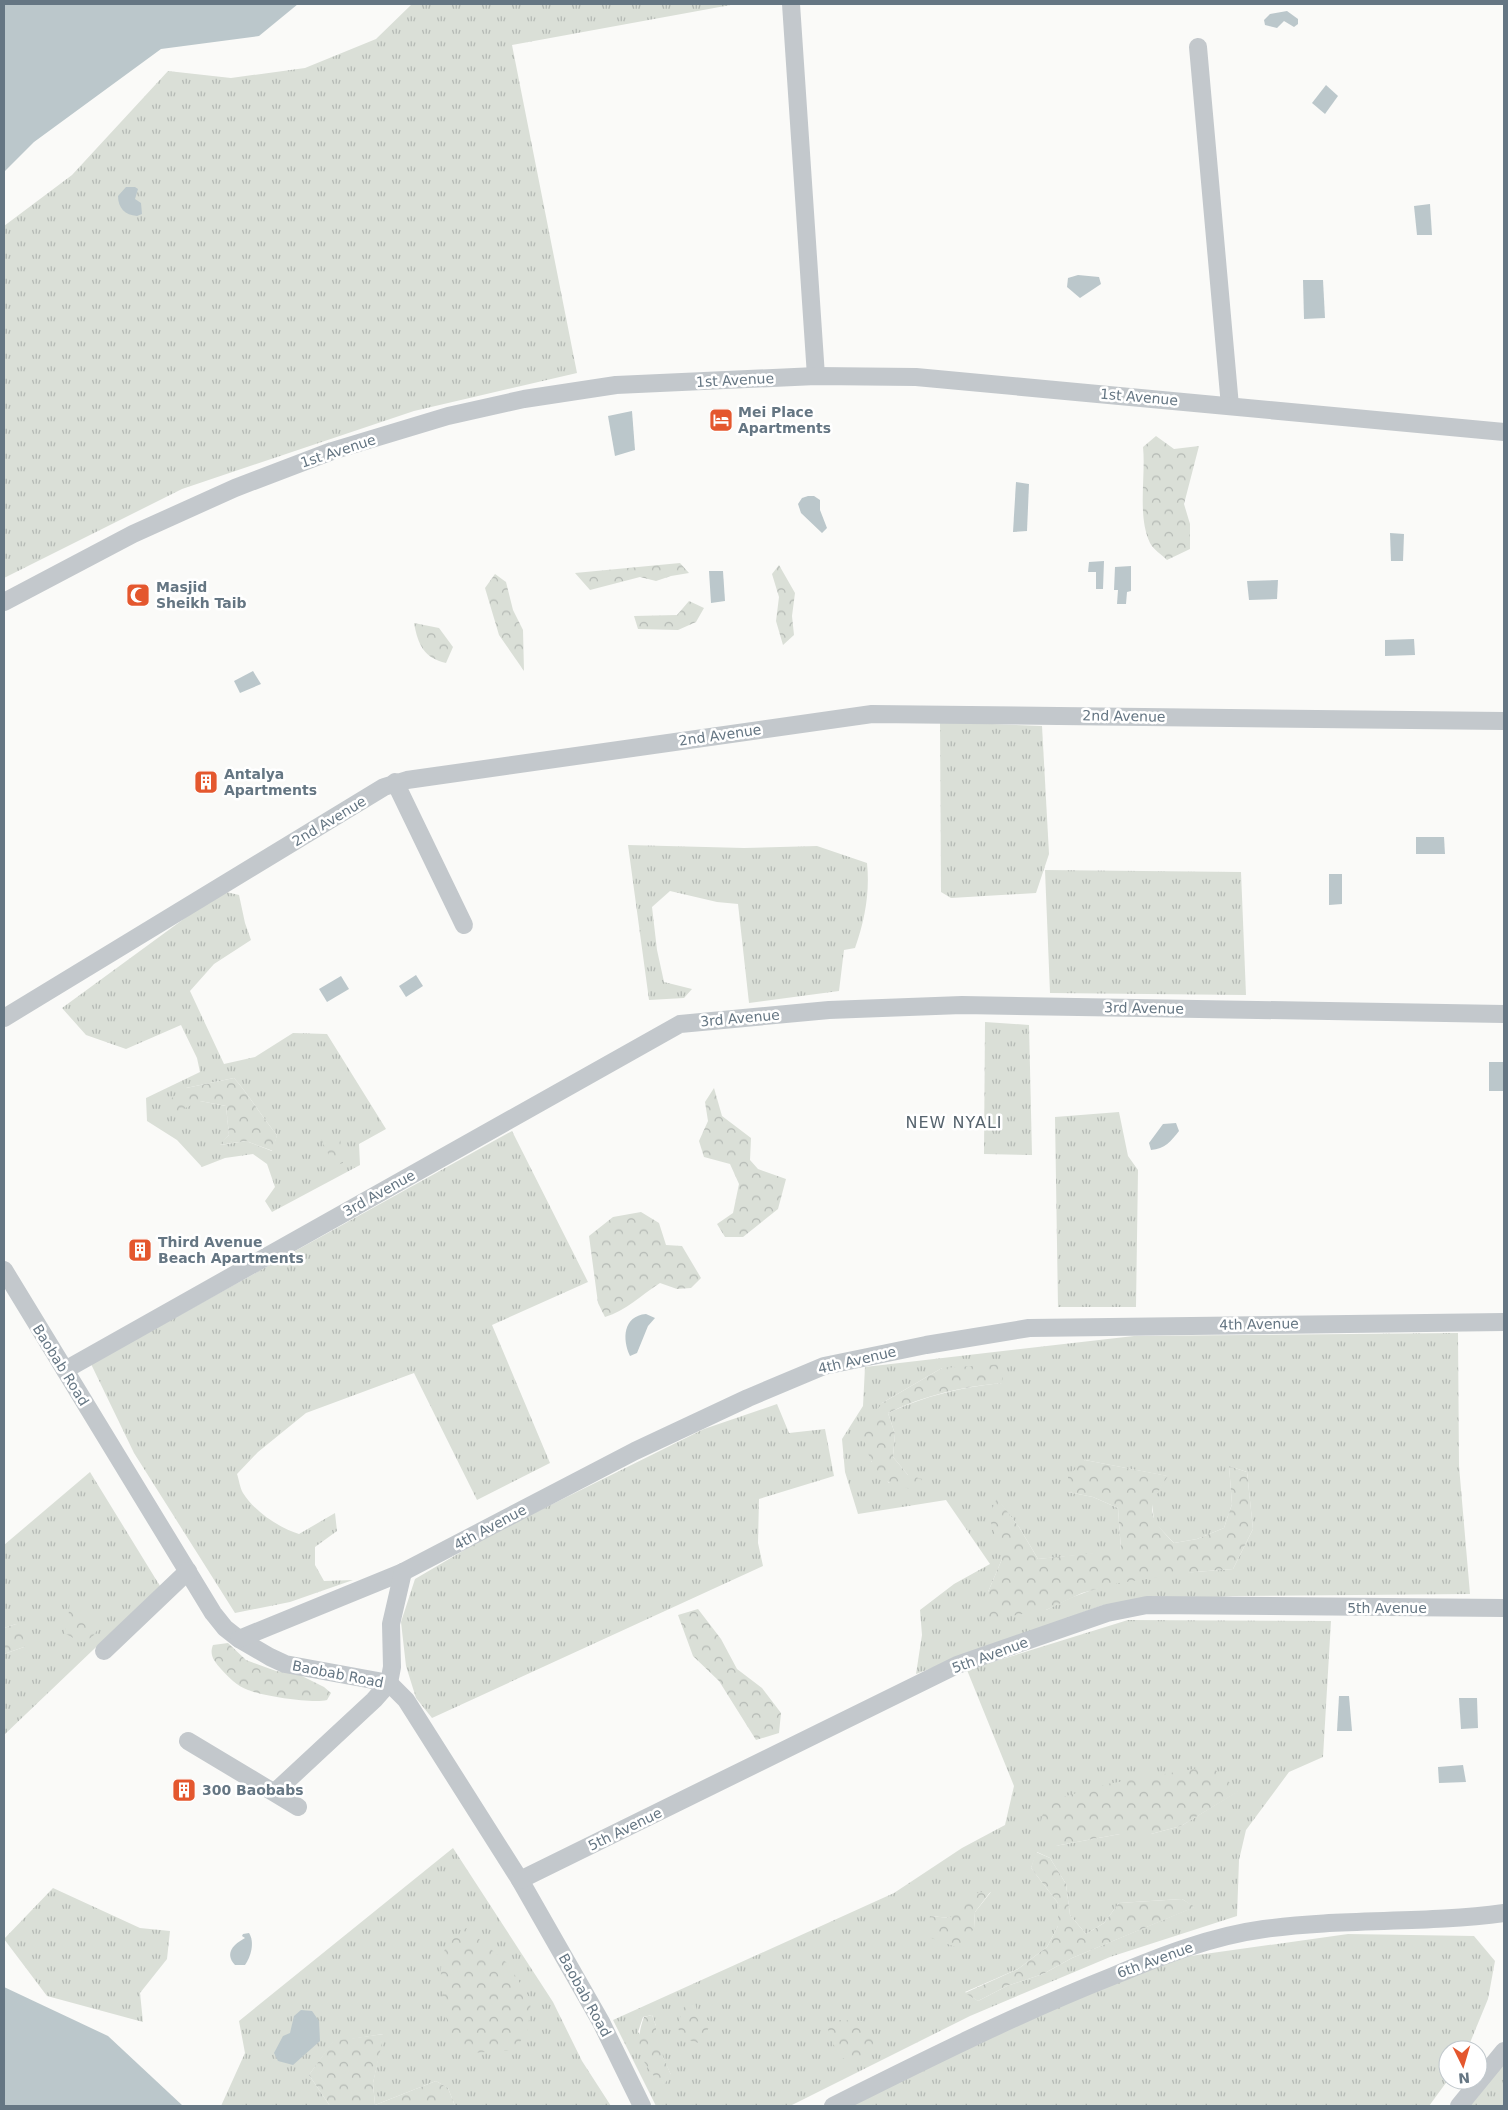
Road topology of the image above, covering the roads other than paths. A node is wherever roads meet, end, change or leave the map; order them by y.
1 (791, 4) edge
2 (1198, 47) dead end
3 (816, 376) junction
4 (1230, 406) junction
5 (1504, 432) edge
6 (4, 602) edge
7 (1504, 721) edge
8 (394, 782) junction
9 (464, 925) dead end
10 (1504, 1014) edge
11 (4, 1018) edge
12 (4, 1270) edge
13 (1504, 1322) edge
14 (65, 1370) junction
15 (188, 1571) junction
16 (403, 1572) junction
17 (1504, 1608) edge
18 (239, 1639) junction
19 (104, 1651) dead end
20 (389, 1683) junction
21 (188, 1741) dead end
22 (275, 1792) junction
23 (298, 1806) dead end
24 (520, 1880) junction
25 (1504, 1913) edge
26 (1504, 2050) edge
27 (642, 2106) edge
28 (833, 2106) edge
29 (1459, 2106) edge

1 - 3 street
2 - 4 street
3 - 4 street, 1st Avenue
3 - 6 street, 1st Avenue
4 - 5 street, 1st Avenue
7 - 8 street, 2nd Avenue
8 - 9 street
8 - 11 street, 2nd Avenue
10 - 14 street, 3rd Avenue
12 - 14 street, Baobab Road
13 - 16 street, 4th Avenue
14 - 15 street, Baobab Road
15 - 18 street, Baobab Road
15 - 19 street
16 - 18 street, 4th Avenue
16 - 20 street
17 - 24 street, 5th Avenue
18 - 20 street, Baobab Road
20 - 22 street
20 - 24 street, Baobab Road
21 - 22 street
22 - 23 street
24 - 27 street, Baobab Road
25 - 28 street, 6th Avenue
26 - 29 street

